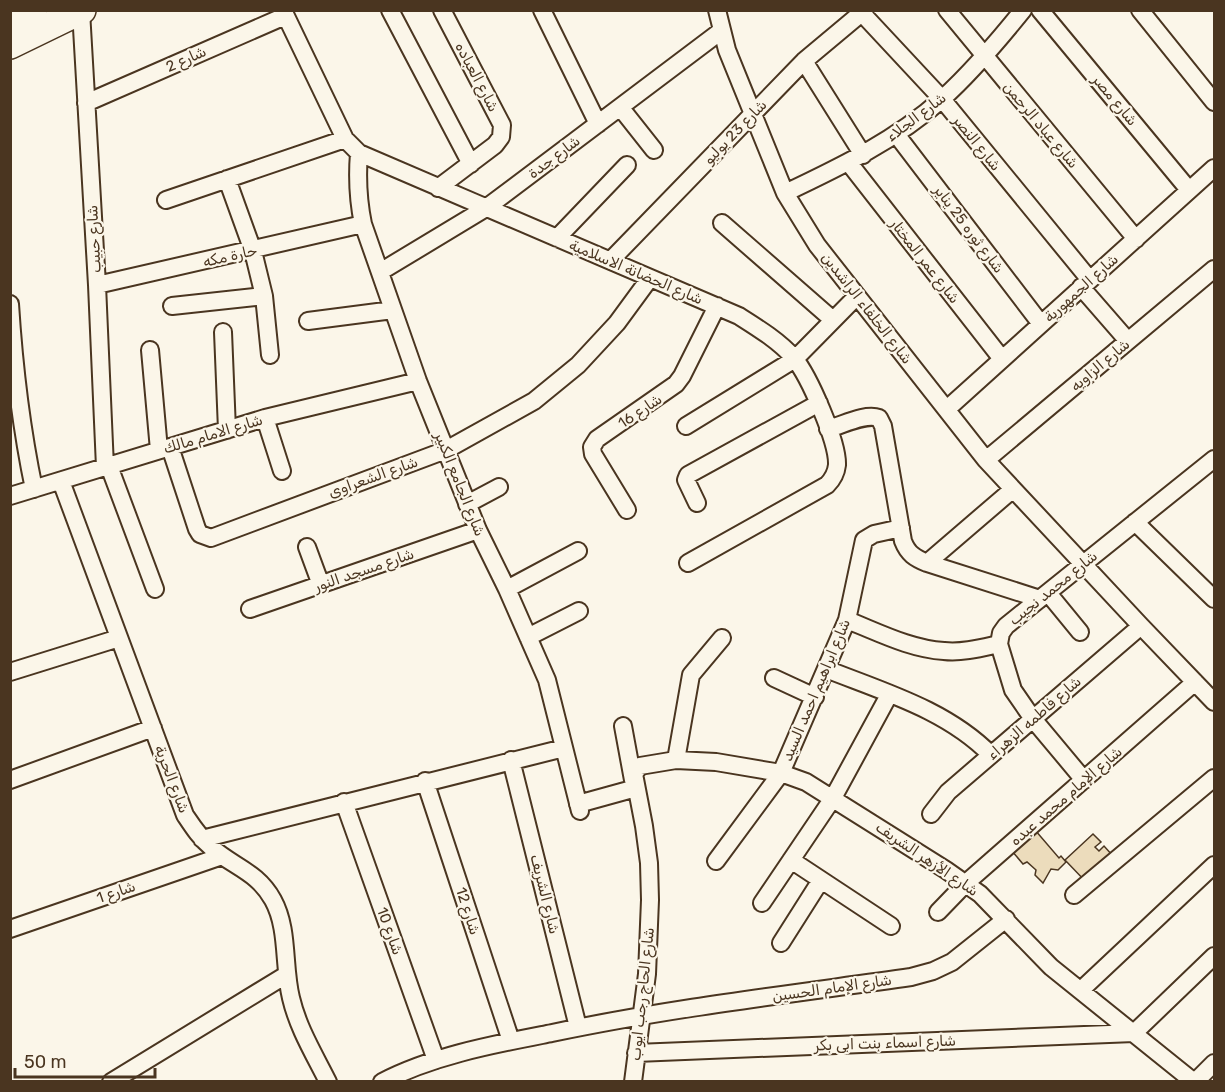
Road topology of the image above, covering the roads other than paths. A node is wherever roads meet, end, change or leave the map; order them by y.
1 (33, 10) edge
2 (390, 10) edge
3 (442, 10) edge
4 (542, 10) edge
5 (717, 10) edge
6 (947, 10) edge
7 (1023, 10) edge
8 (1040, 10) edge
9 (1140, 10) edge
10 (82, 11) edge
11 (861, 11) edge
12 (284, 13) edge
13 (10, 21) edge
14 (721, 31) junction
15 (10, 45) edge
16 (985, 57) junction
17 (804, 61) junction
18 (942, 99) junction
19 (1215, 102) edge
20 (86, 103) junction
21 (620, 107) junction
22 (752, 113) junction
23 (598, 124) junction
24 (896, 134) junction
25 (345, 139) junction
26 (654, 150) dead end
27 (359, 153) junction
28 (856, 159) junction
29 (471, 164) junction
30 (627, 165) dead end
31 (1215, 168) edge
32 (227, 179) junction
33 (438, 188) junction
34 (1190, 190) junction
35 (785, 193) junction
36 (166, 200) dead end
37 (486, 208) junction
38 (722, 223) dead end
39 (363, 224) junction
40 (557, 238) junction
41 (1136, 239) junction
42 (253, 251) junction
43 (611, 260) junction
44 (1215, 270) edge
45 (380, 272) junction
46 (650, 278) junction
47 (1086, 284) junction
48 (97, 285) junction
49 (264, 296) junction
50 (857, 296) junction
51 (10, 304) edge
52 (172, 306) dead end
53 (717, 306) junction
54 (393, 310) junction
55 (833, 320) junction
56 (308, 321) dead end
57 (1041, 324) junction
58 (223, 332) dead end
59 (1128, 342) junction
60 (150, 350) dead end
61 (270, 355) dead end
62 (795, 359) junction
63 (1002, 359) junction
64 (418, 381) junction
65 (819, 403) junction
66 (947, 409) junction
67 (266, 418) junction
68 (686, 426) dead end
69 (828, 429) junction
70 (227, 430) junction
71 (17, 434) edge
72 (165, 449) junction
73 (446, 450) junction
74 (1215, 459) edge
75 (986, 460) junction
76 (107, 467) junction
77 (282, 471) dead end
78 (61, 481) junction
79 (499, 487) dead end
80 (34, 489) junction
81 (1012, 490) junction
82 (10, 496) edge
83 (697, 503) dead end
84 (467, 504) junction
85 (627, 510) dead end
86 (1136, 522) junction
87 (901, 528) junction
88 (478, 530) junction
89 (307, 547) dead end
90 (578, 551) dead end
91 (688, 562) dead end
92 (927, 563) junction
93 (1083, 564) junction
94 (321, 585) junction
95 (155, 589) dead end
96 (507, 589) junction
97 (1044, 596) junction
98 (1215, 599) edge
99 (250, 609) dead end
100 (579, 611) dead end
101 (847, 620) junction
102 (1141, 626) junction
103 (1080, 632) dead end
104 (528, 637) junction
105 (119, 638) junction
106 (722, 638) dead end
107 (999, 644) junction
108 (826, 669) junction
109 (10, 672) edge
110 (774, 678) dead end
111 (1195, 682) junction
112 (890, 695) junction
113 (815, 697) junction
114 (1215, 702) edge
115 (1033, 719) junction
116 (623, 726) dead end
117 (153, 728) junction
118 (564, 748) junction
119 (991, 755) junction
120 (511, 760) junction
121 (676, 760) junction
122 (781, 773) junction
123 (1215, 778) edge
124 (10, 780) edge
125 (1084, 780) junction
126 (425, 781) junction
127 (634, 784) junction
128 (833, 798) junction
129 (344, 802) junction
130 (931, 814) dead end
131 (202, 839) junction
132 (222, 856) junction
133 (791, 860) junction
134 (716, 861) dead end
135 (1215, 866) edge
136 (821, 879) junction
137 (966, 883) junction
138 (1074, 895) dead end
139 (762, 903) dead end
140 (938, 912) dead end
141 (1006, 919) junction
142 (891, 926) dead end
143 (10, 929) edge
144 (781, 943) dead end
145 (1215, 956) edge
146 (286, 975) junction
147 (1081, 990) junction
148 (641, 1015) junction
149 (578, 1027) junction
150 (1134, 1033) junction
151 (511, 1041) junction
152 (636, 1053) junction
153 (436, 1060) junction
154 (1215, 1063) edge
155 (111, 1082) edge
156 (328, 1082) edge
157 (382, 1082) edge
158 (633, 1082) edge
159 (1195, 1082) edge

1 - 13 main road
2 - 29 street
3 - 29 street, شارع العباده
4 - 23 street
5 - 14 street, شارع الخلفاء الراشدين
6 - 16 street, شارع عباد الرحمن
7 - 16 street, شارع الجلاء
8 - 34 street, شارع مصر
9 - 19 street
10 - 15 main road
10 - 20 street, شارع حبيب
11 - 17 street, شارع 23 يوليو
11 - 18 street, شارع النصر
12 - 20 street, شارع 2
12 - 25 street
14 - 21 street, شارع جدة
14 - 22 street, شارع الخلفاء الراشدين
16 - 18 street, شارع الجلاء
16 - 41 street, شارع عباد الرحمن
17 - 22 street, شارع 23 يوليو
17 - 28 street, شارع عمر المختار
18 - 24 street, شارع الجلاء
18 - 47 street, شارع النصر
20 - 48 street, شارع حبيب
21 - 23 street, شارع جدة
21 - 26 street
22 - 35 street, شارع الخلفاء الراشدين
22 - 43 street, شارع 23 يوليو
23 - 37 street, شارع جدة
24 - 28 street, شارع الجلاء
24 - 57 street, شارع ثوره 25 يناير
25 - 27 street, شارع الحضانة الاسلامية
25 - 32 street
27 - 33 street, شارع الحضانة الاسلامية
27 - 39 street, شارع الجامع الكبير
28 - 35 street, شارع الجلاء
28 - 63 street, شارع عمر المختار
29 - 33 street, شارع العباده
30 - 40 street
31 - 34 street, شارع الجمهورية
32 - 36 street
32 - 42 street
33 - 37 street, شارع الحضانة الاسلامية
34 - 41 street, شارع الجمهورية
35 - 50 street, شارع الخلفاء الراشدين
37 - 40 street, شارع الحضانة الاسلامية
37 - 45 street, شارع جدة
38 - 55 street
39 - 42 street, حارة مكه
39 - 45 street, شارع الجامع الكبير
40 - 43 street, شارع الحضانة الاسلامية
41 - 47 street, شارع الجمهورية
42 - 48 street, حارة مكه
42 - 49 street
43 - 46 street, شارع الحضانة الاسلامية
44 - 59 street, شارع الزاويه
45 - 54 street, شارع الجامع الكبير
46 - 53 street, شارع الحضانة الاسلامية
46 - 73 street, شارع الشعراوى
47 - 57 street, شارع الجمهورية
47 - 59 street, شارع النصر
48 - 76 street, شارع حبيب
49 - 52 street
49 - 61 street
50 - 55 street
50 - 66 street, شارع الخلفاء الراشدين
51 - 71 street
53 - 62 street, شارع الحضانة الاسلامية
53 - 85 street, شارع 16
54 - 56 street
54 - 64 street, شارع الجامع الكبير
55 - 62 street
57 - 63 street, شارع الجمهورية
58 - 70 street
59 - 75 street, شارع الزاويه
60 - 72 street
62 - 65 street, شارع الحضانة الاسلامية
62 - 68 street
63 - 66 street, شارع الجمهورية
64 - 67 street, شارع الامام مالك
64 - 73 street, شارع الجامع الكبير
65 - 69 street, شارع الحضانة الاسلامية
65 - 83 street
66 - 75 street, شارع الخلفاء الراشدين
67 - 70 street, شارع الامام مالك
67 - 77 street
69 - 87 street
69 - 91 street, شارع الحضانة الاسلامية
70 - 72 street, شارع الامام مالك
71 - 80 street
72 - 73 street, شارع الشعراوى
72 - 76 street, شارع الامام مالك
73 - 84 street, شارع الجامع الكبير
74 - 86 street, شارع محمد نجيب
75 - 81 street, شارع الخلفاء الراشدين
76 - 78 street, شارع الامام مالك
76 - 95 street, شارع حبيب
78 - 80 street, شارع الامام مالك
78 - 105 street, شارع الحرية
79 - 84 street
80 - 82 street, شارع الامام مالك
81 - 92 street
81 - 93 street, شارع الخلفاء الراشدين
84 - 88 street, شارع الجامع الكبير
86 - 93 street, شارع محمد نجيب
86 - 98 street
87 - 92 street
87 - 101 street, شارع ابراهيم احمد السيد
88 - 94 street, شارع مسجد النور
88 - 96 street, شارع الجامع الكبير
89 - 94 street
90 - 96 street
92 - 97 street
93 - 97 street, شارع محمد نجيب
93 - 102 street, شارع الخلفاء الراشدين
94 - 99 street, شارع مسجد النور
96 - 104 street, شارع الجامع الكبير
97 - 103 street
97 - 107 street, شارع محمد نجيب
100 - 104 street
101 - 107 street
101 - 108 street, شارع ابراهيم احمد السيد
102 - 111 street, شارع الخلفاء الراشدين
102 - 115 street, شارع فاطمه الزهراء
104 - 118 street, شارع الجامع الكبير
105 - 109 street
105 - 117 street, شارع الحرية
106 - 121 street
107 - 115 street
108 - 112 street
108 - 113 street, شارع ابراهيم احمد السيد
110 - 113 street
111 - 114 street, شارع الخلفاء الراشدين
111 - 125 street, شارع الإمام محمد عبده
112 - 119 street
112 - 128 street
113 - 122 street, شارع ابراهيم احمد السيد
115 - 119 street, شارع فاطمه الزهراء
115 - 125 street
116 - 127 street, شارع الحاج رجب ايوب
117 - 124 street
117 - 131 street, شارع الحرية
118 - 120 street
118 - 127 street, شارع الجامع الكبير
119 - 130 street, شارع فاطمه الزهراء
120 - 126 street
120 - 149 street, شارع الشريف
121 - 122 street, شارع الأزهر الشريف
121 - 127 street
122 - 128 street, شارع الأزهر الشريف
122 - 134 street, شارع ابراهيم احمد السيد
123 - 138 street
125 - 137 street, شارع الإمام محمد عبده
126 - 129 street
126 - 151 street, شارع 12
127 - 148 street, شارع الحاج رجب ايوب
128 - 133 street
128 - 137 street, شارع الأزهر الشريف
129 - 131 street
129 - 153 street, شارع 10
131 - 132 street, شارع الحرية
132 - 143 street, شارع 1
132 - 146 street, شارع الحرية
133 - 136 street
133 - 139 street
135 - 147 street
136 - 142 street
136 - 144 street
137 - 140 street, شارع الإمام محمد عبده
137 - 141 street, شارع الأزهر الشريف
141 - 147 street, شارع الأزهر الشريف
141 - 148 street, شارع الإمام الحسين
145 - 150 street
146 - 155 street
146 - 156 street, شارع الحرية
147 - 150 street, شارع الأزهر الشريف
148 - 149 street, شارع الإمام الحسين
148 - 152 street, شارع الحاج رجب ايوب
149 - 151 street, شارع الإمام الحسين
150 - 152 street, شارع اسماء بنت ابى بكر
150 - 159 street, شارع الأزهر الشريف
151 - 153 street, شارع الإمام الحسين
152 - 158 street, شارع الحاج رجب ايوب
153 - 157 street, شارع الإمام الحسين
154 - 159 street

